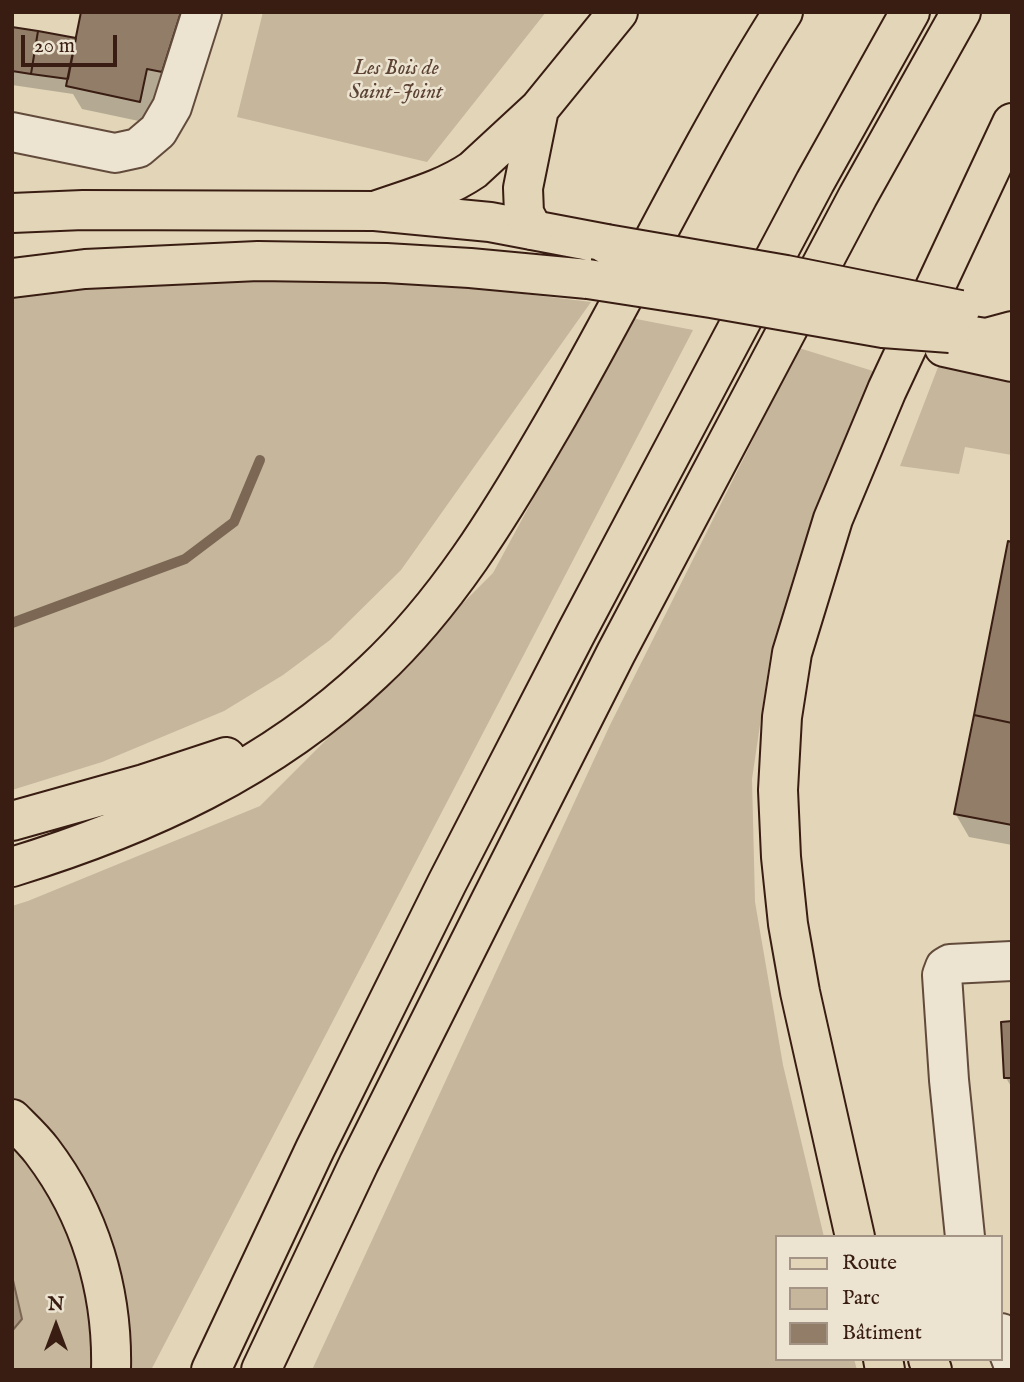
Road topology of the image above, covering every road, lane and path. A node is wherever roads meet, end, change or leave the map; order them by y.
1 (202, 12) edge
2 (618, 12) edge
3 (783, 12) edge
4 (910, 12) edge
5 (961, 12) edge
6 (539, 108) junction
7 (1012, 122) edge
8 (12, 132) edge
9 (12, 192) edge
10 (83, 210) junction
11 (375, 211) junction
12 (12, 213) edge
13 (533, 230) junction
14 (12, 278) edge
15 (571, 278) junction
16 (1012, 320) edge
17 (951, 330) junction
18 (1012, 331) edge
19 (1012, 362) edge
20 (332, 708) junction
21 (12, 821) edge
22 (12, 867) edge
23 (1012, 961) edge
24 (814, 1055) junction
25 (12, 1119) edge
26 (855, 1235) edge
27 (881, 1235) edge
28 (965, 1235) edge
29 (1003, 1338) edge
30 (1012, 1361) edge
31 (111, 1370) edge
32 (211, 1370) edge
33 (261, 1370) edge

1 - 8 street
2 - 6 main road
3 - 20 main road
4 - 32 main road
5 - 33 main road
6 - 11 main road
6 - 13 main road
7 - 24 main road
9 - 10 main road
10 - 11 main road
10 - 12 main road
11 - 13 main road
13 - 15 main road
13 - 17 main road, bridge
14 - 15 main road
15 - 17 main road, bridge
16 - 17 main road
17 - 18 main road
17 - 19 main road
20 - 21 main road
20 - 22 main road
23 - 28 street
24 - 26 main road
24 - 27 main road
25 - 31 main road
29 - 30 street

